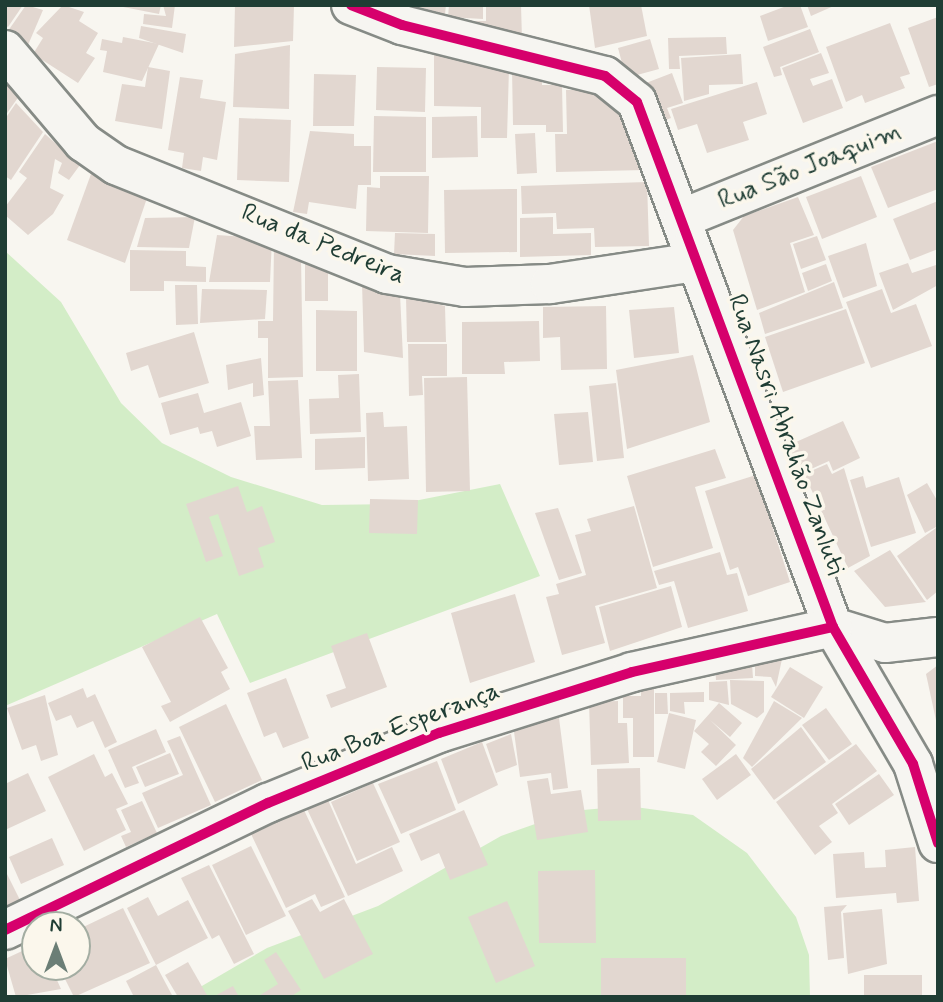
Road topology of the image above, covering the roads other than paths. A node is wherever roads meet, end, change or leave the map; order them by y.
1 (351, 5) edge
2 (5, 50) edge
3 (938, 115) edge
4 (683, 218) junction
5 (696, 262) junction
6 (833, 627) junction
7 (938, 637) edge
8 (938, 843) edge
9 (5, 930) edge

1 - 4 street, Rua Nasri Abrahão Zanluti
2 - 5 street, Rua da Pedreira
3 - 4 street, Rua São Joaquim
4 - 5 street, Rua Nasri Abrahão Zanluti
5 - 6 street, Rua Nasri Abrahão Zanluti
6 - 7 street
6 - 8 street, Rua Nasri Abrahão Zanluti
6 - 9 street, Rua Boa Esperança

